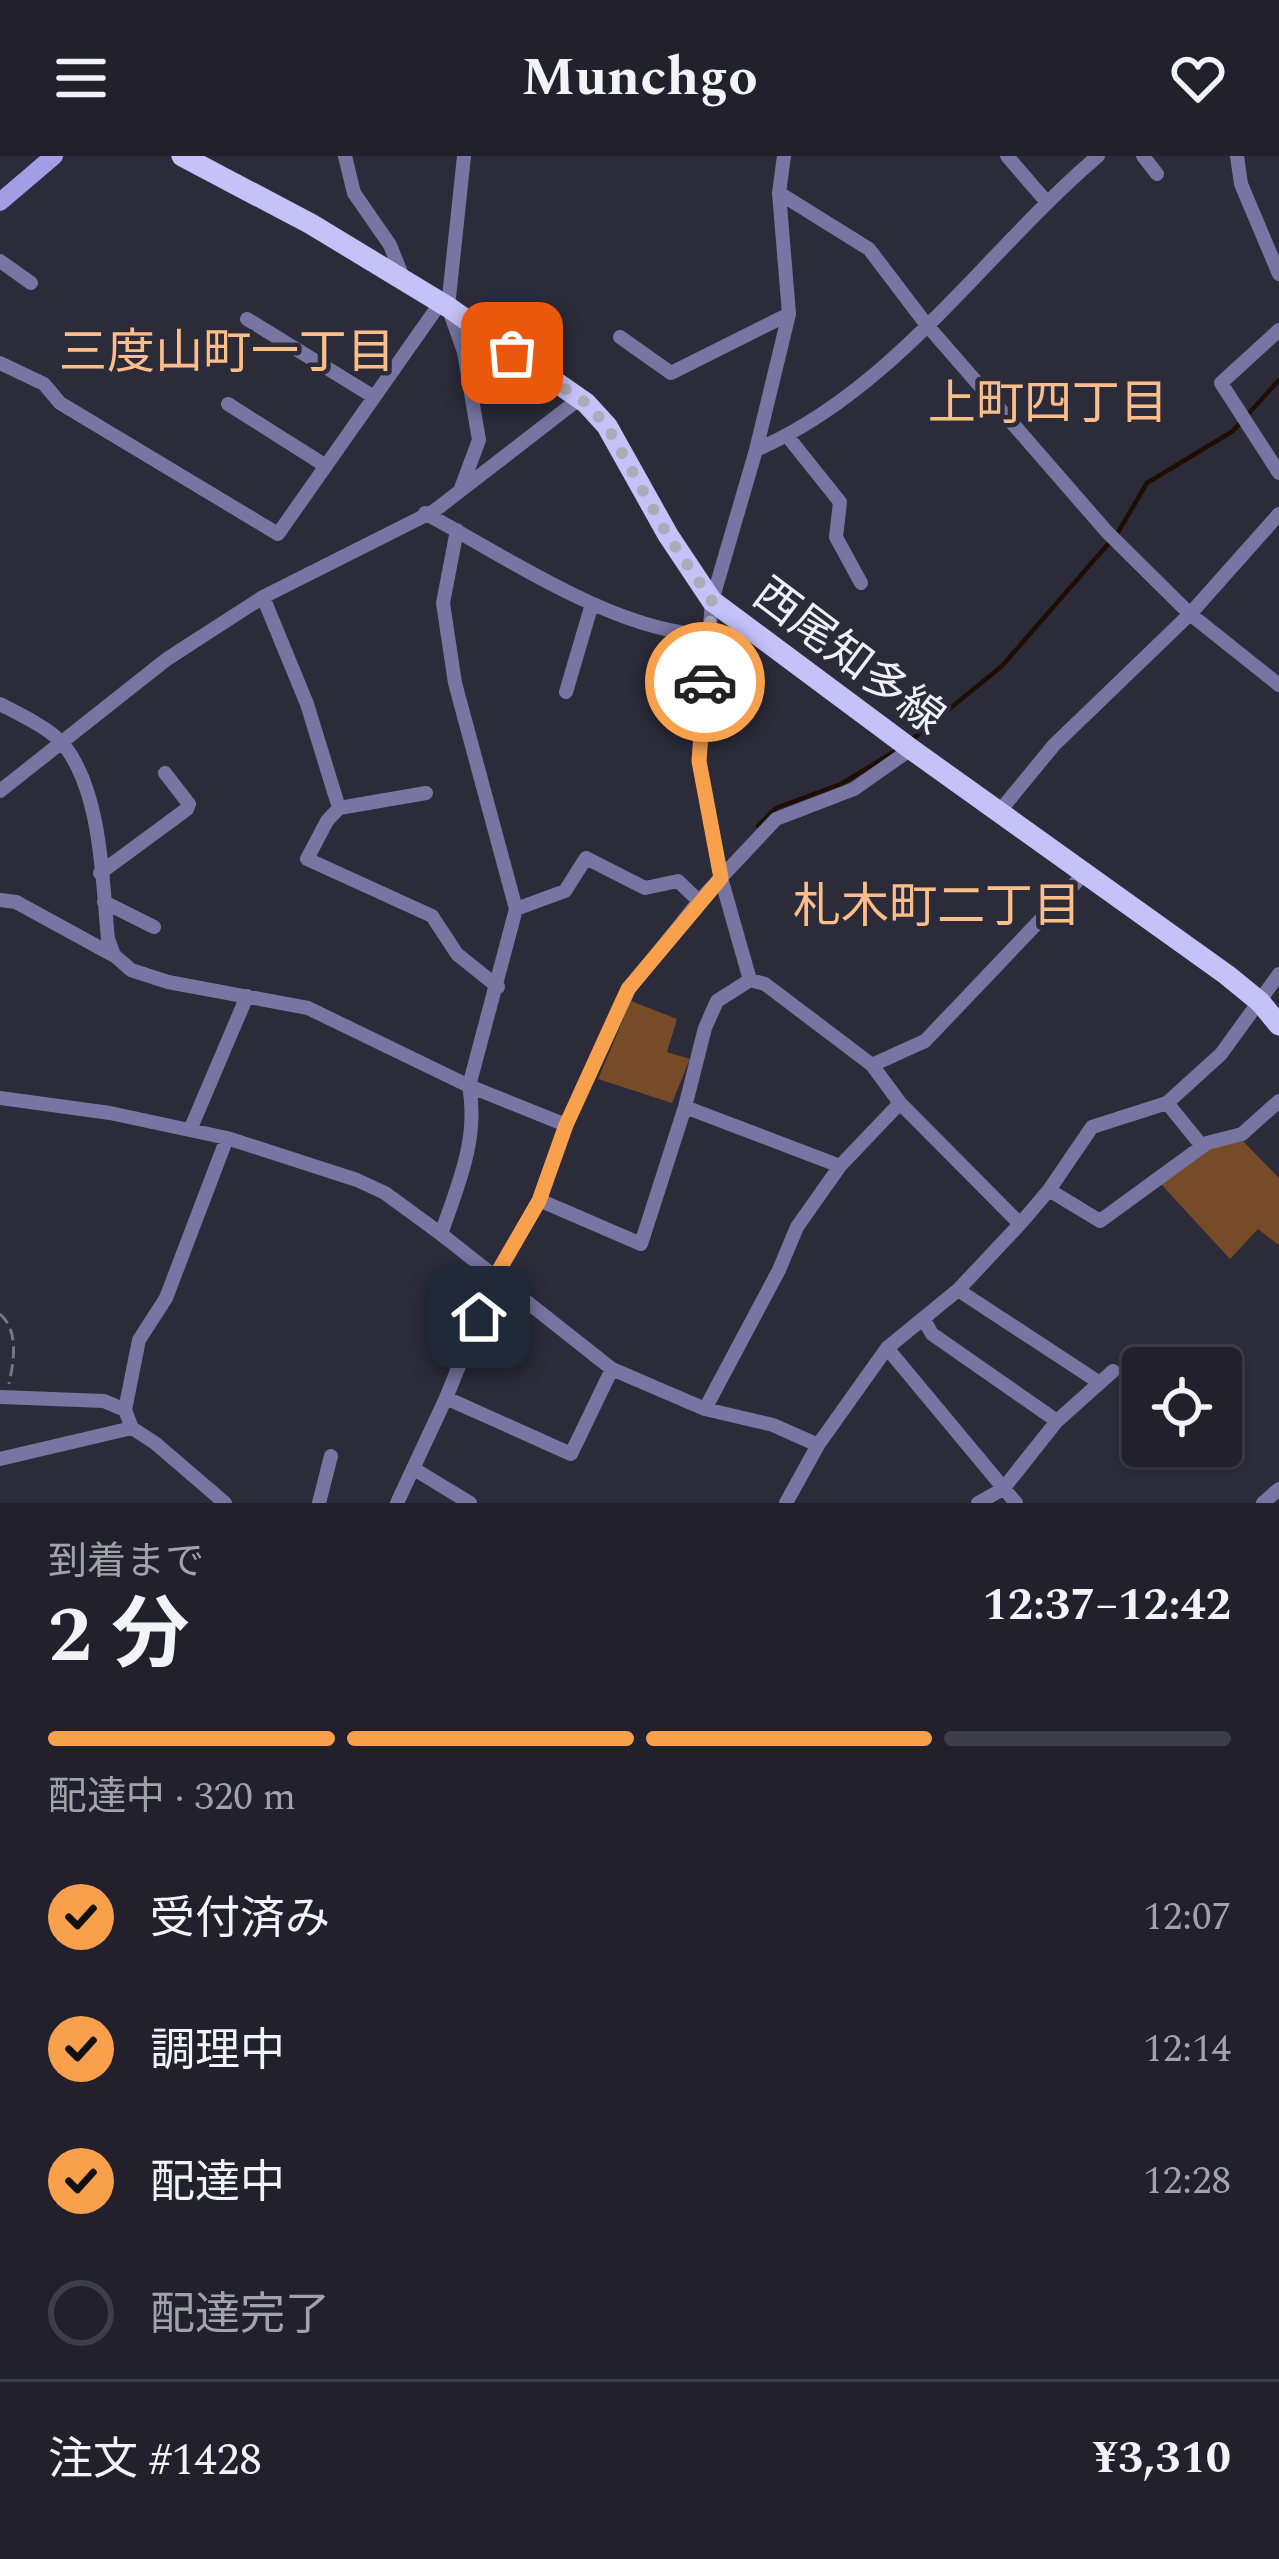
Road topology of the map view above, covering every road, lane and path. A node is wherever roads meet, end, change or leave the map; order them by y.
1 (54, 156) edge
2 (182, 156) edge
3 (345, 156) edge
4 (464, 156) edge
5 (784, 156) edge
6 (1007, 156) edge
7 (1098, 156) edge
8 (1143, 156) edge
9 (1237, 156) edge
10 (1157, 174) dead end
11 (779, 194) junction
12 (1045, 200) junction
13 (0, 202) edge
14 (0, 261) edge
15 (1279, 274) edge
16 (404, 280) junction
17 (31, 284) dead end
18 (445, 305) junction
19 (789, 314) junction
20 (247, 319) dead end
21 (926, 324) junction
22 (1279, 330) edge
23 (620, 337) dead end
24 (0, 363) edge
25 (374, 397) junction
26 (580, 399) junction
27 (228, 404) dead end
28 (788, 436) junction
29 (756, 451) junction
30 (326, 466) junction
31 (1279, 472) edge
32 (460, 491) junction
33 (425, 514) junction
34 (1279, 514) edge
35 (457, 530) junction
36 (861, 583) dead end
37 (263, 597) junction
38 (712, 601) junction
39 (592, 604) junction
40 (1190, 614) junction
41 (709, 635) junction
42 (1279, 685) edge
43 (566, 692) dead end
44 (0, 704) edge
45 (63, 743) junction
46 (911, 749) junction
47 (165, 773) dead end
48 (0, 791) edge
49 (426, 793) dead end
50 (339, 808) junction
51 (999, 812) junction
52 (100, 873) junction
53 (1085, 873) junction
54 (721, 878) junction
55 (0, 900) edge
56 (700, 901) junction
57 (104, 902) junction
58 (516, 909) junction
59 (154, 927) dead end
60 (114, 955) junction
61 (1279, 974) edge
62 (749, 980) junction
63 (497, 987) junction
64 (247, 996) junction
65 (1260, 1002) junction
66 (1279, 1025) edge
67 (872, 1065) junction
68 (470, 1086) junction
69 (0, 1098) edge
70 (1279, 1101) edge
71 (900, 1103) junction
72 (1167, 1103) junction
73 (685, 1107) junction
74 (566, 1125) junction
75 (190, 1130) junction
76 (227, 1138) junction
77 (1202, 1145) junction
78 (840, 1166) junction
79 (1049, 1190) junction
80 (539, 1201) junction
81 (1020, 1224) junction
82 (441, 1234) junction
83 (495, 1277) junction
84 (958, 1290) junction
85 (0, 1314) edge
86 (924, 1320) junction
87 (887, 1348) junction
88 (612, 1369) junction
89 (1113, 1371) dead end
90 (1100, 1383) junction
91 (3, 1397) edge
92 (446, 1398) junction
93 (705, 1408) junction
94 (125, 1410) junction
95 (1057, 1420) junction
96 (132, 1428) junction
97 (818, 1445) junction
98 (331, 1456) dead end
99 (0, 1459) edge
100 (414, 1469) junction
101 (1003, 1489) junction
102 (1279, 1489) edge
103 (400, 1502) edge
104 (225, 1503) edge
105 (319, 1503) edge
106 (470, 1503) edge
107 (786, 1503) edge
108 (978, 1503) edge
109 (1016, 1503) edge
110 (1263, 1503) edge

1 - 13 main road
2 - 16 main road, 西尾知多線
3 - 16 street
4 - 18 street
5 - 11 street
6 - 12 street
7 - 12 street
8 - 10 street
9 - 15 street
11 - 19 street
11 - 21 street
12 - 21 street
14 - 17 street
16 - 18 main road, 西尾知多線
18 - 25 street
18 - 26 main road, 西尾知多線
18 - 32 street
19 - 23 street
19 - 29 street
20 - 25 street
21 - 28 street
21 - 40 street
22 - 31 street
24 - 30 street
25 - 30 street
26 - 32 street
26 - 38 main road, 西尾知多線
27 - 30 street
28 - 29 street
28 - 36 street
29 - 38 street
32 - 33 street
33 - 35 street
33 - 37 street
34 - 40 street
35 - 39 street
35 - 58 street
37 - 45 street
37 - 50 street
38 - 41 street
38 - 46 main road, 西尾知多線
39 - 41 street
39 - 43 street
40 - 42 street
40 - 51 street
41 - 54 street
44 - 45 street
45 - 48 street
45 - 52 street
46 - 51 main road, 西尾知多線
46 - 54 street
47 - 52 street
49 - 50 street
50 - 63 street
51 - 53 main road, 西尾知多線
52 - 57 street
53 - 65 main road, 西尾知多線
53 - 67 street
54 - 56 street
54 - 62 street
55 - 60 street
56 - 58 street
56 - 74 street
57 - 59 street
57 - 60 street
58 - 63 street
60 - 64 street
61 - 65 street
62 - 67 street
62 - 73 street
63 - 68 street
64 - 68 street
64 - 75 street
65 - 66 main road, 西尾知多線
65 - 72 street
67 - 71 street
68 - 74 street
68 - 82 street
69 - 75 street
70 - 77 street
71 - 78 street
71 - 81 street
72 - 77 street
72 - 79 street
73 - 78 street
73 - 80 street
74 - 80 street
75 - 76 street
76 - 82 street
76 - 94 street
77 - 79 street
78 - 93 street
79 - 81 street
80 - 83 street
81 - 84 street
82 - 83 street
83 - 88 street
83 - 92 street
84 - 86 street
84 - 90 street
85 - 91 path
86 - 87 street
86 - 95 street
87 - 97 street
87 - 101 street
88 - 92 street
88 - 93 street
89 - 90 street
90 - 95 street
91 - 94 street
92 - 100 street
93 - 97 street
94 - 96 street
95 - 101 street
96 - 99 street
96 - 104 street
97 - 107 street
98 - 105 street
100 - 103 street
100 - 106 street
101 - 108 street
101 - 109 street
102 - 110 street

